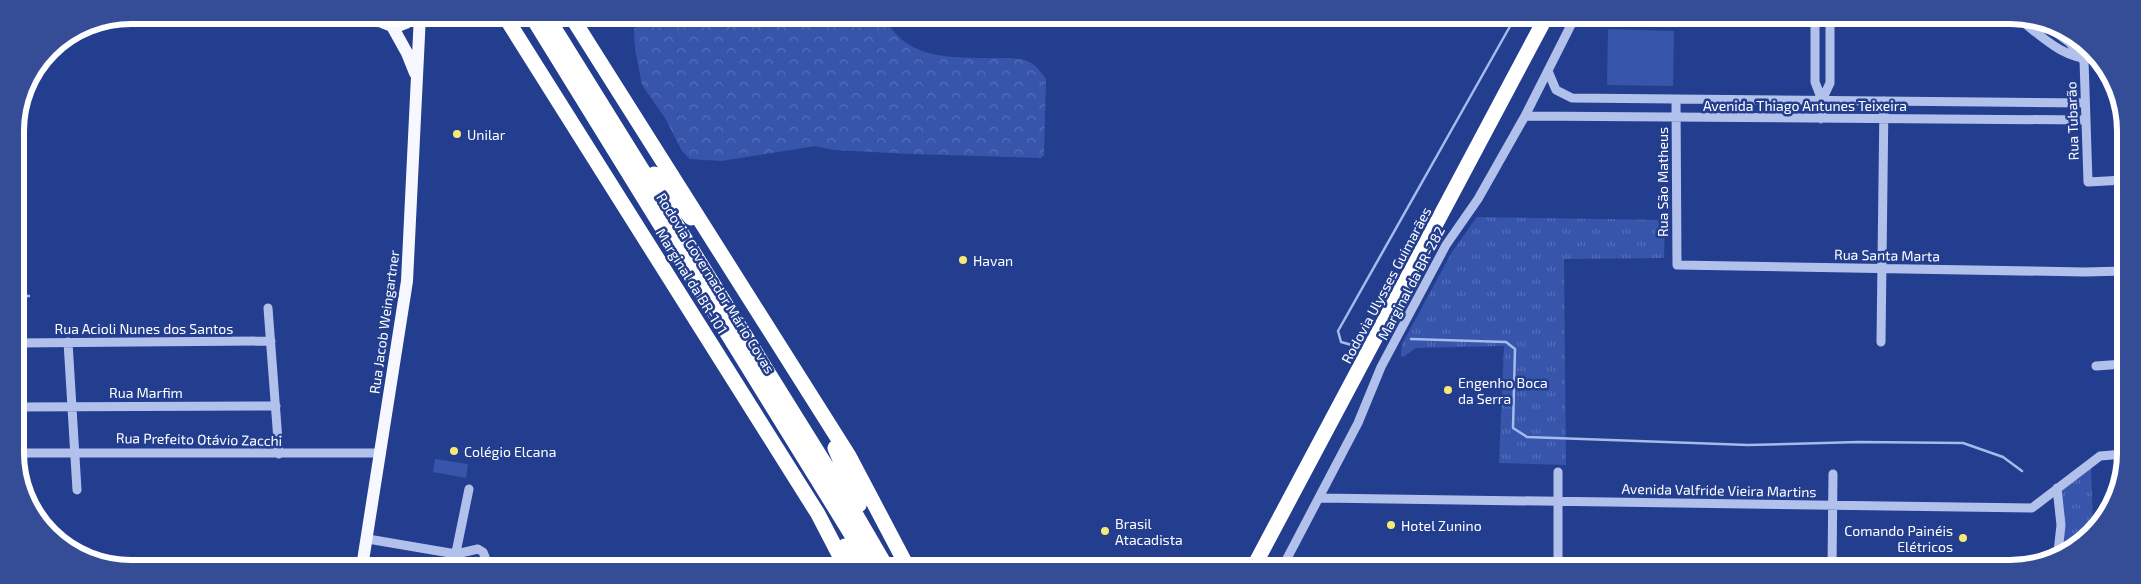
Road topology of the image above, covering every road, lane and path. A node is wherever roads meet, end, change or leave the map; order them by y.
1 (386, 24) edge
2 (420, 24) edge
3 (509, 24) edge
4 (536, 24) edge
5 (551, 24) edge
6 (576, 24) edge
7 (1537, 24) edge
8 (1571, 24) edge
9 (1815, 24) edge
10 (1830, 24) edge
11 (2028, 26) edge
12 (2065, 39) edge
13 (2084, 60) junction
14 (2090, 60) edge
15 (1548, 70) junction
16 (417, 80) junction
17 (1676, 99) junction
18 (1822, 100) junction
19 (1884, 101) junction
20 (2085, 103) junction
21 (1525, 116) junction
22 (1676, 118) junction
23 (1821, 119) junction
24 (1884, 119) junction
25 (2086, 120) junction
26 (620, 135) junction
27 (2117, 180) edge
28 (722, 255) junction
29 (1677, 265) joint
30 (1882, 269) junction
31 (2117, 271) edge
32 (268, 308) dead end
33 (271, 341) junction
34 (24, 342) edge
35 (68, 342) junction
36 (1882, 342) dead end
37 (2117, 364) edge
38 (2096, 366) dead end
39 (24, 406) edge
40 (72, 406) junction
41 (276, 406) junction
42 (820, 411) junction
43 (75, 452) junction
44 (24, 453) edge
45 (280, 454) junction
46 (381, 454) junction
47 (2117, 455) edge
48 (1558, 472) dead end
49 (1833, 474) dead end
50 (796, 478) junction
51 (2057, 488) junction
52 (469, 489) dead end
53 (77, 490) dead end
54 (1320, 498) junction
55 (1558, 501) junction
56 (1832, 505) junction
57 (368, 539) junction
58 (2058, 548) edge
59 (878, 551) junction
60 (456, 554) junction
61 (364, 560) edge
62 (455, 560) edge
63 (486, 560) edge
64 (842, 560) edge
65 (853, 560) edge
66 (867, 560) edge
67 (883, 560) edge
68 (904, 560) edge
69 (1257, 560) edge
70 (1287, 560) edge
71 (1558, 560) edge
72 (1832, 560) edge

1 - 16 main road, Rua Jacob Weingartner
2 - 16 main road, Rua Jacob Weingartner
3 - 50 highway, Marginal da BR-101
4 - 66 highway, Rodovia Governador Mário Covas
5 - 26 highway, Rodovia Governador Mário Covas
6 - 28 highway
7 - 69 highway, Rodovia Ulysses Guimarães
8 - 15 street, Marginal da BR-282
9 - 18 street
10 - 18 street
11 - 13 street
12 - 13 street
13 - 14 street
13 - 20 street, Rua Tubarão
15 - 17 street, Avenida Thiago Antunes Teixeira
15 - 21 street, Marginal da BR-282
16 - 46 main road, Rua Jacob Weingartner
17 - 18 street, Avenida Thiago Antunes Teixeira
17 - 22 street, Rua São Matheus
18 - 19 street, Avenida Thiago Antunes Teixeira
18 - 23 street
19 - 20 street, Avenida Thiago Antunes Teixeira
19 - 24 street
20 - 25 street, Rua Tubarão
21 - 22 street, Avenida Thiago Antunes Teixeira
21 - 54 street, Marginal da BR-282
22 - 23 street, Avenida Thiago Antunes Teixeira
22 - 29 street, Rua São Matheus
23 - 24 street, Avenida Thiago Antunes Teixeira
24 - 25 street, Avenida Thiago Antunes Teixeira
24 - 30 street
25 - 27 street, Rua Tubarão
26 - 28 highway
26 - 59 highway, Rodovia Governador Mário Covas
28 - 42 highway
29 - 30 street, Rua Santa Marta
30 - 31 street, Rua Santa Marta
30 - 36 street
32 - 33 street
33 - 35 street, Rua Acioli Nunes dos Santos
33 - 41 street
34 - 35 street, Rua Acioli Nunes dos Santos
35 - 40 street
37 - 38 street
39 - 40 street, Rua Marfim
40 - 41 street, Rua Marfim
40 - 43 street
41 - 45 street
42 - 59 highway
42 - 68 highway
43 - 44 street, Rua Prefeito Otávio Zacchi
43 - 45 street, Rua Prefeito Otávio Zacchi
43 - 53 street
45 - 46 street, Rua Prefeito Otávio Zacchi
46 - 57 main road, Rua Jacob Weingartner
47 - 51 street, Avenida Valfride Vieira Martins
48 - 55 street
49 - 56 street
50 - 64 highway, Marginal da BR-101
50 - 65 highway
51 - 56 street, Avenida Valfride Vieira Martins
51 - 58 street
52 - 60 street
54 - 55 street, Avenida Valfride Vieira Martins
54 - 70 street, Marginal da BR-282
55 - 56 street, Avenida Valfride Vieira Martins
55 - 71 street
56 - 72 street
57 - 60 street
57 - 61 main road, Rua Jacob Weingartner
59 - 67 highway, Rodovia Governador Mário Covas
60 - 62 street
60 - 63 street

